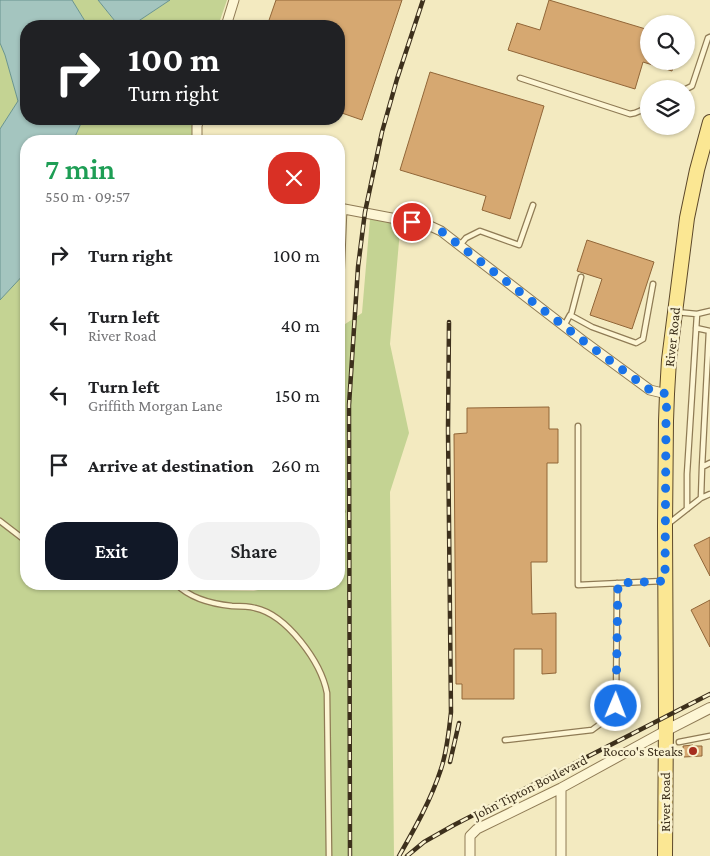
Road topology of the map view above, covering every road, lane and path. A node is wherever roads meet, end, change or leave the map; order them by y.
1 (234, 0) edge
2 (228, 20) edge
3 (710, 37) edge
4 (520, 78) dead end
5 (694, 80) edge
6 (640, 111) edge
7 (710, 122) edge
8 (533, 205) dead end
9 (345, 209) edge
10 (460, 246) junction
11 (581, 277) dead end
12 (654, 284) dead end
13 (710, 311) edge
14 (675, 312) junction
15 (697, 314) junction
16 (571, 315) junction
17 (564, 326) junction
18 (696, 328) junction
19 (710, 331) edge
20 (667, 394) junction
21 (578, 426) dead end
22 (710, 463) edge
23 (702, 467) junction
24 (710, 494) edge
25 (701, 498) junction
26 (687, 509) junction
27 (0, 521) edge
28 (664, 527) junction
29 (20, 536) edge
30 (665, 581) junction
31 (618, 583) junction
32 (182, 590) edge
33 (710, 708) edge
34 (665, 732) junction
35 (710, 736) edge
36 (505, 740) dead end
37 (679, 742) dead end
38 (561, 788) junction
39 (329, 856) edge
40 (470, 856) edge
41 (561, 856) edge
42 (665, 856) edge

1 - 2 street
3 - 5 lane
4 - 6 lane
7 - 14 main road, River Road
8 - 10 lane
9 - 10 street
10 - 17 street
11 - 16 lane
12 - 16 lane
13 - 15 lane
14 - 15 lane
14 - 20 main road, River Road
15 - 18 lane
16 - 17 lane
17 - 20 street
18 - 19 lane
18 - 26 lane
19 - 23 lane
20 - 28 main road, River Road
21 - 31 lane
22 - 23 lane
23 - 25 lane
24 - 25 lane
25 - 26 lane
26 - 28 lane
27 - 29 lane
28 - 30 main road, River Road
30 - 31 lane
30 - 34 main road, River Road
31 - 36 lane
32 - 39 lane
33 - 34 street, John Tipton Boulevard
34 - 38 street, John Tipton Boulevard
34 - 42 main road, River Road
35 - 37 lane
38 - 40 street, John Tipton Boulevard
38 - 41 street

